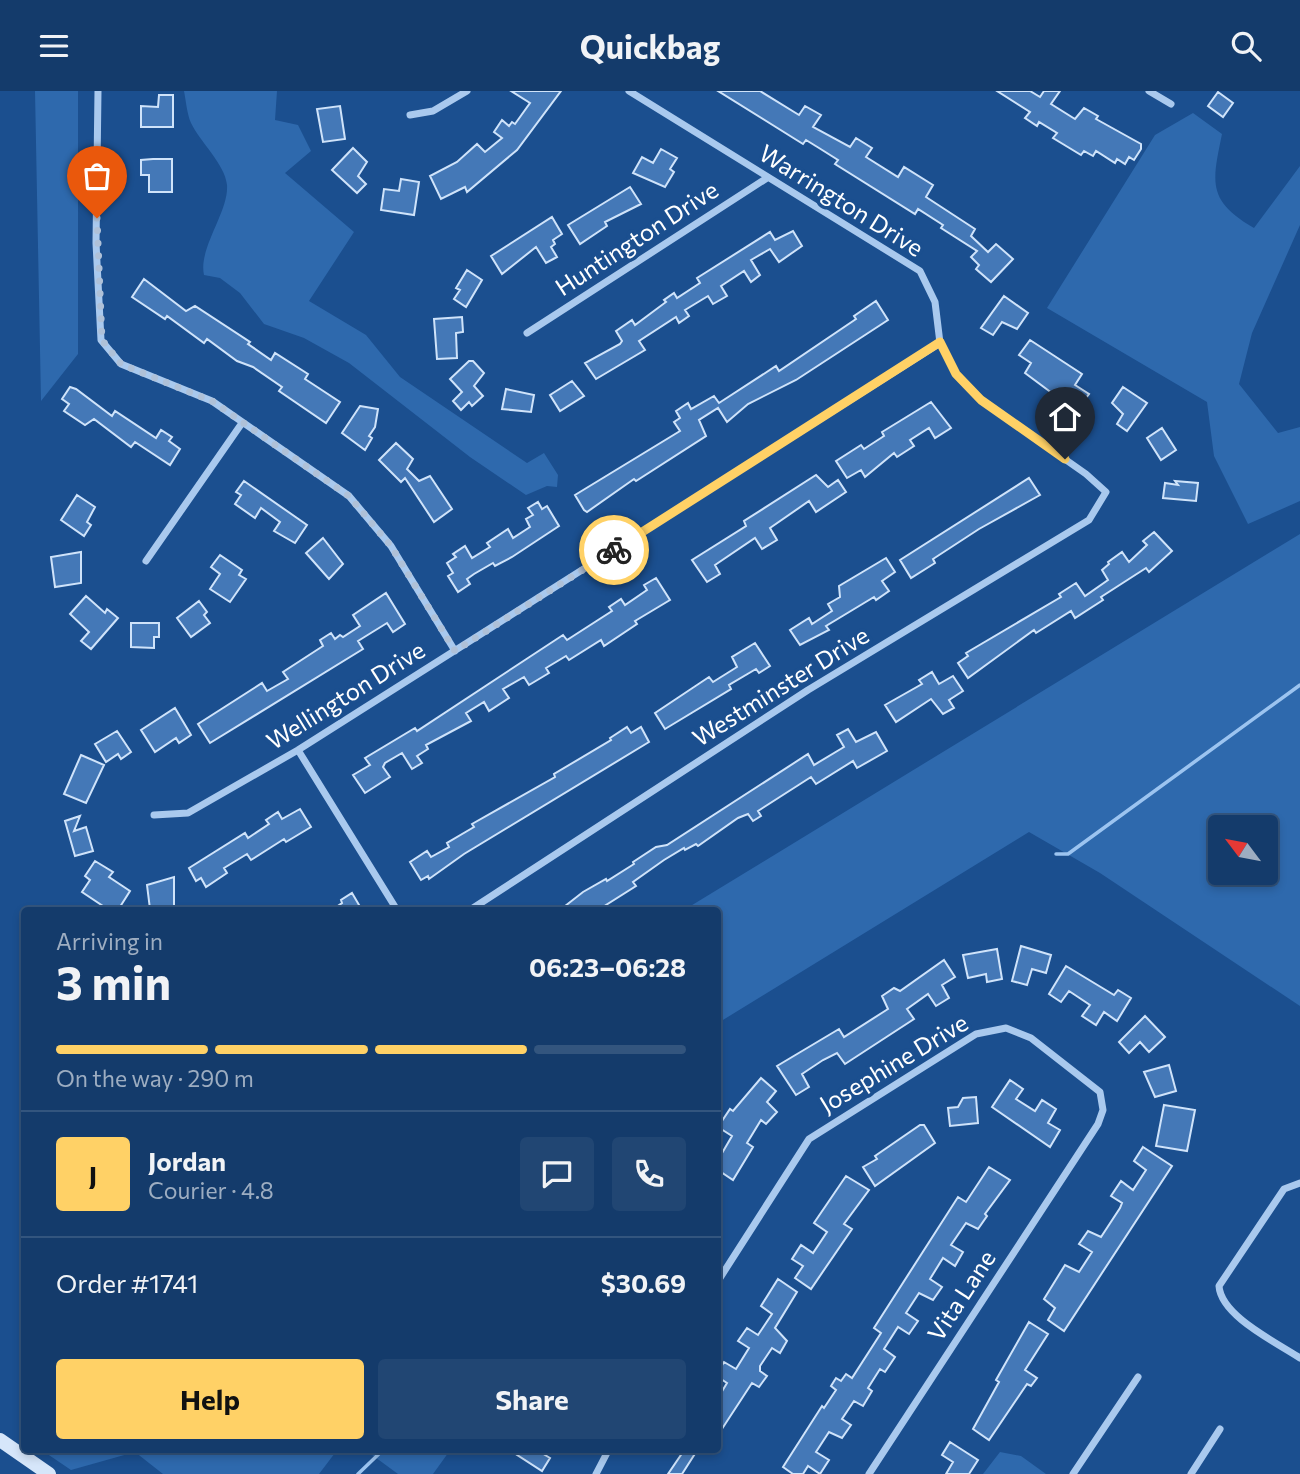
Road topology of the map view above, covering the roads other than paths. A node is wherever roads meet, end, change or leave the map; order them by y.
1 (98, 91) edge
2 (467, 91) edge
3 (629, 91) edge
4 (1149, 91) edge
5 (1171, 104) dead end
6 (410, 115) dead end
7 (767, 178) junction
8 (527, 333) dead end
9 (940, 342) junction
10 (242, 423) junction
11 (1106, 492) joint
12 (146, 561) dead end
13 (455, 651) junction
14 (298, 750) junction
15 (154, 815) dead end
16 (395, 907) edge
17 (475, 907) edge
18 (1088, 1138) joint
19 (1300, 1183) edge
20 (721, 1276) edge
21 (1300, 1358) edge
22 (1138, 1377) dead end
23 (1220, 1429) dead end
24 (0, 1440) edge
25 (607, 1453) edge
26 (46, 1472) edge
27 (596, 1474) edge
28 (869, 1474) edge
29 (1073, 1474) edge
30 (1191, 1474) edge

1 - 10 street
2 - 6 street
3 - 7 street, Warrington Drive
4 - 5 street
7 - 8 street, Huntington Drive
7 - 9 street, Warrington Drive
9 - 11 street, Warrington Drive
9 - 13 street, Wellington Drive
10 - 12 street
10 - 13 street
11 - 17 street, Westminster Drive
13 - 14 street, Wellington Drive
14 - 15 street, Wellington Drive
14 - 16 street
18 - 20 street, Josephine Drive
18 - 28 street, Vita Lane
19 - 21 street
22 - 29 street
23 - 30 street
24 - 26 street
25 - 27 street

